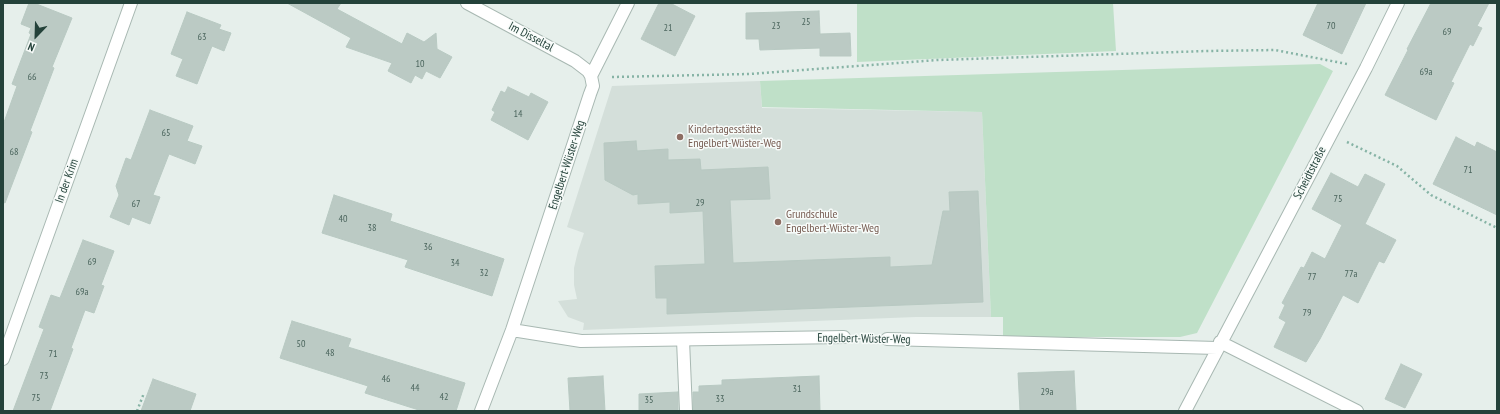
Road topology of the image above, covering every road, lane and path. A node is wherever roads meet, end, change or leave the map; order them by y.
1 (131, 3) edge
2 (467, 3) edge
3 (628, 3) edge
4 (1398, 3) edge
5 (1366, 68) junction
6 (591, 76) junction
7 (1331, 134) junction
8 (1497, 228) edge
9 (512, 330) junction
10 (844, 337) dead end
11 (887, 339) dead end
12 (683, 340) junction
13 (1219, 345) junction
14 (3, 359) edge
15 (144, 393) dead end
16 (1352, 410) edge
17 (137, 411) edge
18 (481, 411) edge
19 (686, 411) edge
20 (1185, 411) edge

1 - 14 street, In der Krim
2 - 6 street, Im Disseltal
3 - 6 street, Engelbert-Wüster-Weg
4 - 5 street, Scheidtstraße
5 - 6 path
5 - 7 street, Scheidtstraße
6 - 9 street, Engelbert-Wüster-Weg
7 - 8 path
7 - 13 street, Scheidtstraße
9 - 12 street, Engelbert-Wüster-Weg
9 - 18 street, Engelbert-Wüster-Weg
10 - 12 street, Engelbert-Wüster-Weg
11 - 13 street, Engelbert-Wüster-Weg
12 - 19 street
13 - 16 street
13 - 20 street, Scheidtstraße
15 - 17 path

